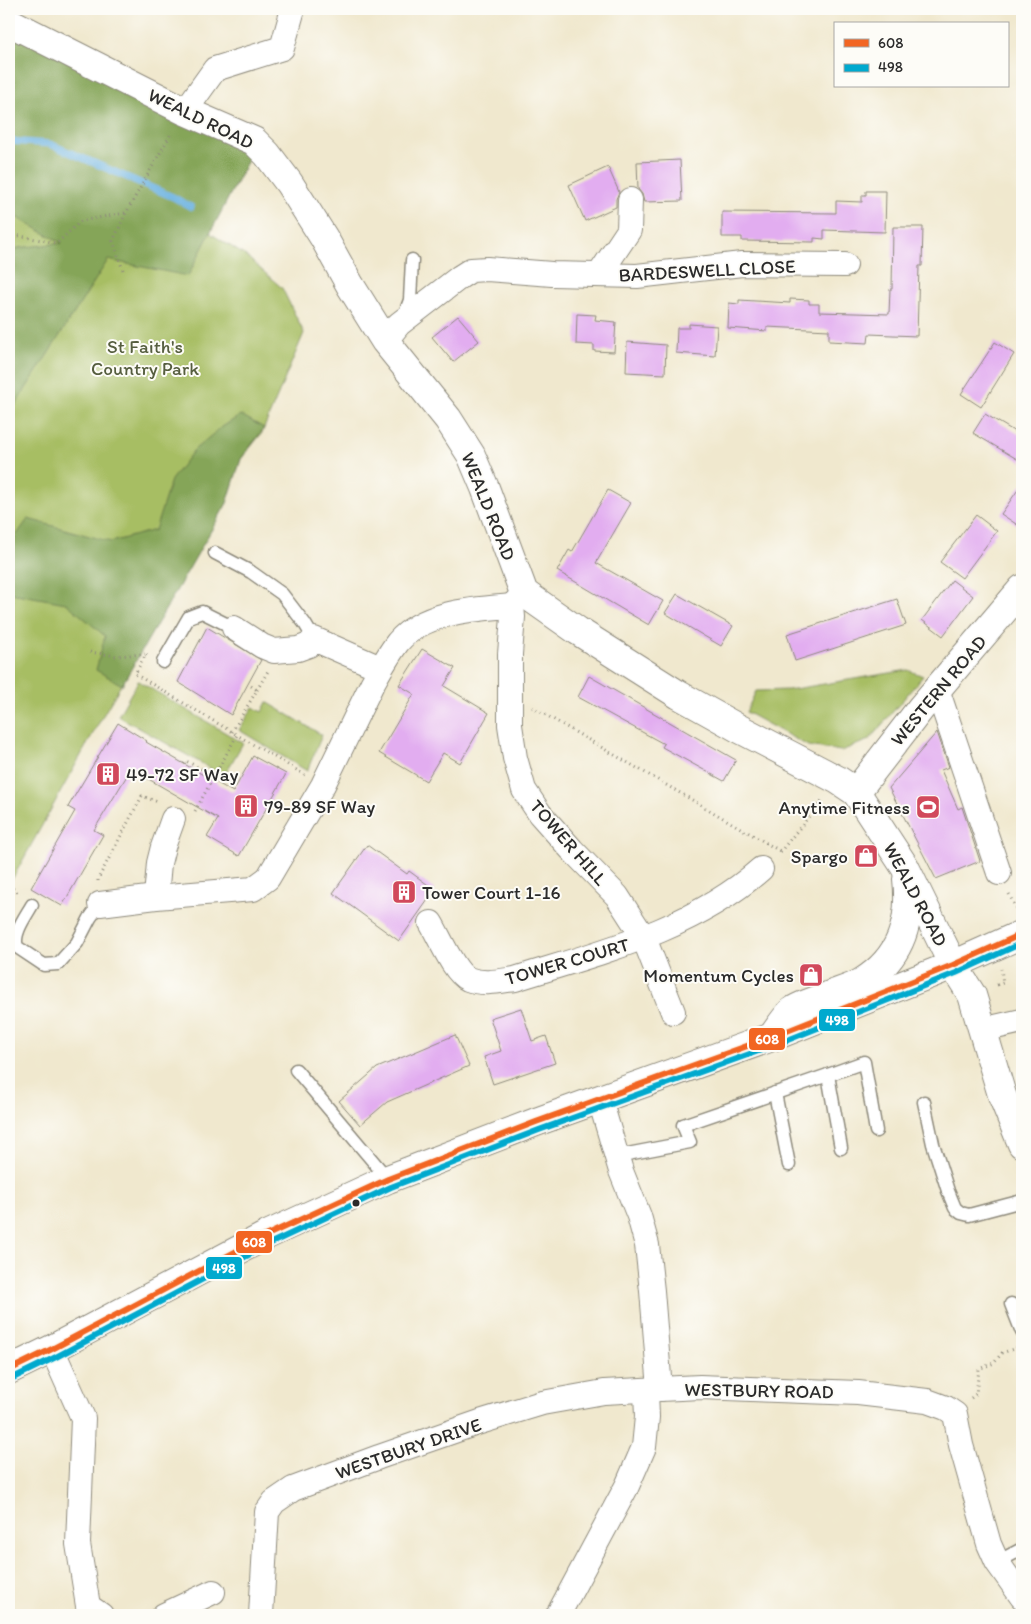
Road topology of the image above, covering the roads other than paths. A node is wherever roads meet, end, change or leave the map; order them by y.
1 (292, 9) edge
2 (9, 22) edge
3 (185, 111) junction
4 (630, 200) dead end
5 (412, 260) dead end
6 (845, 265) dead end
7 (599, 275) junction
8 (392, 333) junction
9 (215, 553) dead end
10 (1022, 589) edge
11 (518, 600) junction
12 (234, 628) joint
13 (314, 640) junction
14 (163, 662) road end
15 (380, 668) junction
16 (938, 689) junction
17 (847, 786) junction
18 (168, 812) road end
19 (905, 867) junction
20 (761, 869) road end
21 (999, 873) road end
22 (156, 897) junction
23 (100, 904) joint
24 (32, 905) dead end
25 (431, 923) dead end
26 (1021, 926) edge
27 (644, 938) junction
28 (953, 964) junction
29 (673, 1012) dead end
30 (1022, 1022) edge
31 (982, 1030) junction
32 (772, 1037) junction
33 (296, 1070) dead end
34 (828, 1075) junction
35 (775, 1093) junction
36 (600, 1100) junction
37 (924, 1102) dead end
38 (876, 1131) dead end
39 (1022, 1144) edge
40 (840, 1148) dead end
41 (616, 1156) junction
42 (789, 1165) dead end
43 (388, 1180) junction
44 (1022, 1201) edge
45 (1011, 1304) dead end
46 (1022, 1332) edge
47 (52, 1349) junction
48 (9, 1370) edge
49 (653, 1390) junction
50 (1022, 1549) edge
51 (997, 1562) junction
52 (212, 1592) dead end
53 (1022, 1597) edge
54 (89, 1612) edge
55 (164, 1615) edge
56 (261, 1615) edge
57 (558, 1615) edge

1 - 3 street
2 - 3 street, WEALD ROAD
3 - 8 street, WEALD ROAD
4 - 7 street, BARDESWELL CLOSE
5 - 8 lane
6 - 7 street, BARDESWELL CLOSE
7 - 8 street, BARDESWELL CLOSE
8 - 11 street, WEALD ROAD
9 - 13 lane
10 - 16 street, WESTERN ROAD
11 - 15 street
11 - 17 street, WEALD ROAD
11 - 27 street, TOWER HILL
12 - 13 street
12 - 14 lane
13 - 15 street
15 - 22 street
16 - 17 street, WESTERN ROAD
16 - 21 street
17 - 19 street, WEALD ROAD
18 - 22 street
19 - 28 street, WEALD ROAD
19 - 32 street
20 - 27 street
22 - 23 street
23 - 24 lane
25 - 27 street, TOWER COURT
26 - 28 street
27 - 29 street, TOWER HILL
28 - 31 street, WEALD ROAD
28 - 32 street
30 - 31 street
31 - 39 street, WEALD ROAD
32 - 36 street
33 - 43 lane
34 - 35 lane
34 - 38 lane
34 - 40 lane
35 - 41 lane
35 - 42 lane
36 - 41 street, WESTBURY ROAD
36 - 43 street
37 - 44 lane
41 - 49 street, WESTBURY ROAD
43 - 47 street
45 - 46 lane
47 - 48 street
47 - 54 street
49 - 51 street, WESTBURY ROAD
49 - 56 street, WESTBURY DRIVE
49 - 57 street
50 - 51 lane
51 - 53 street
52 - 55 street

